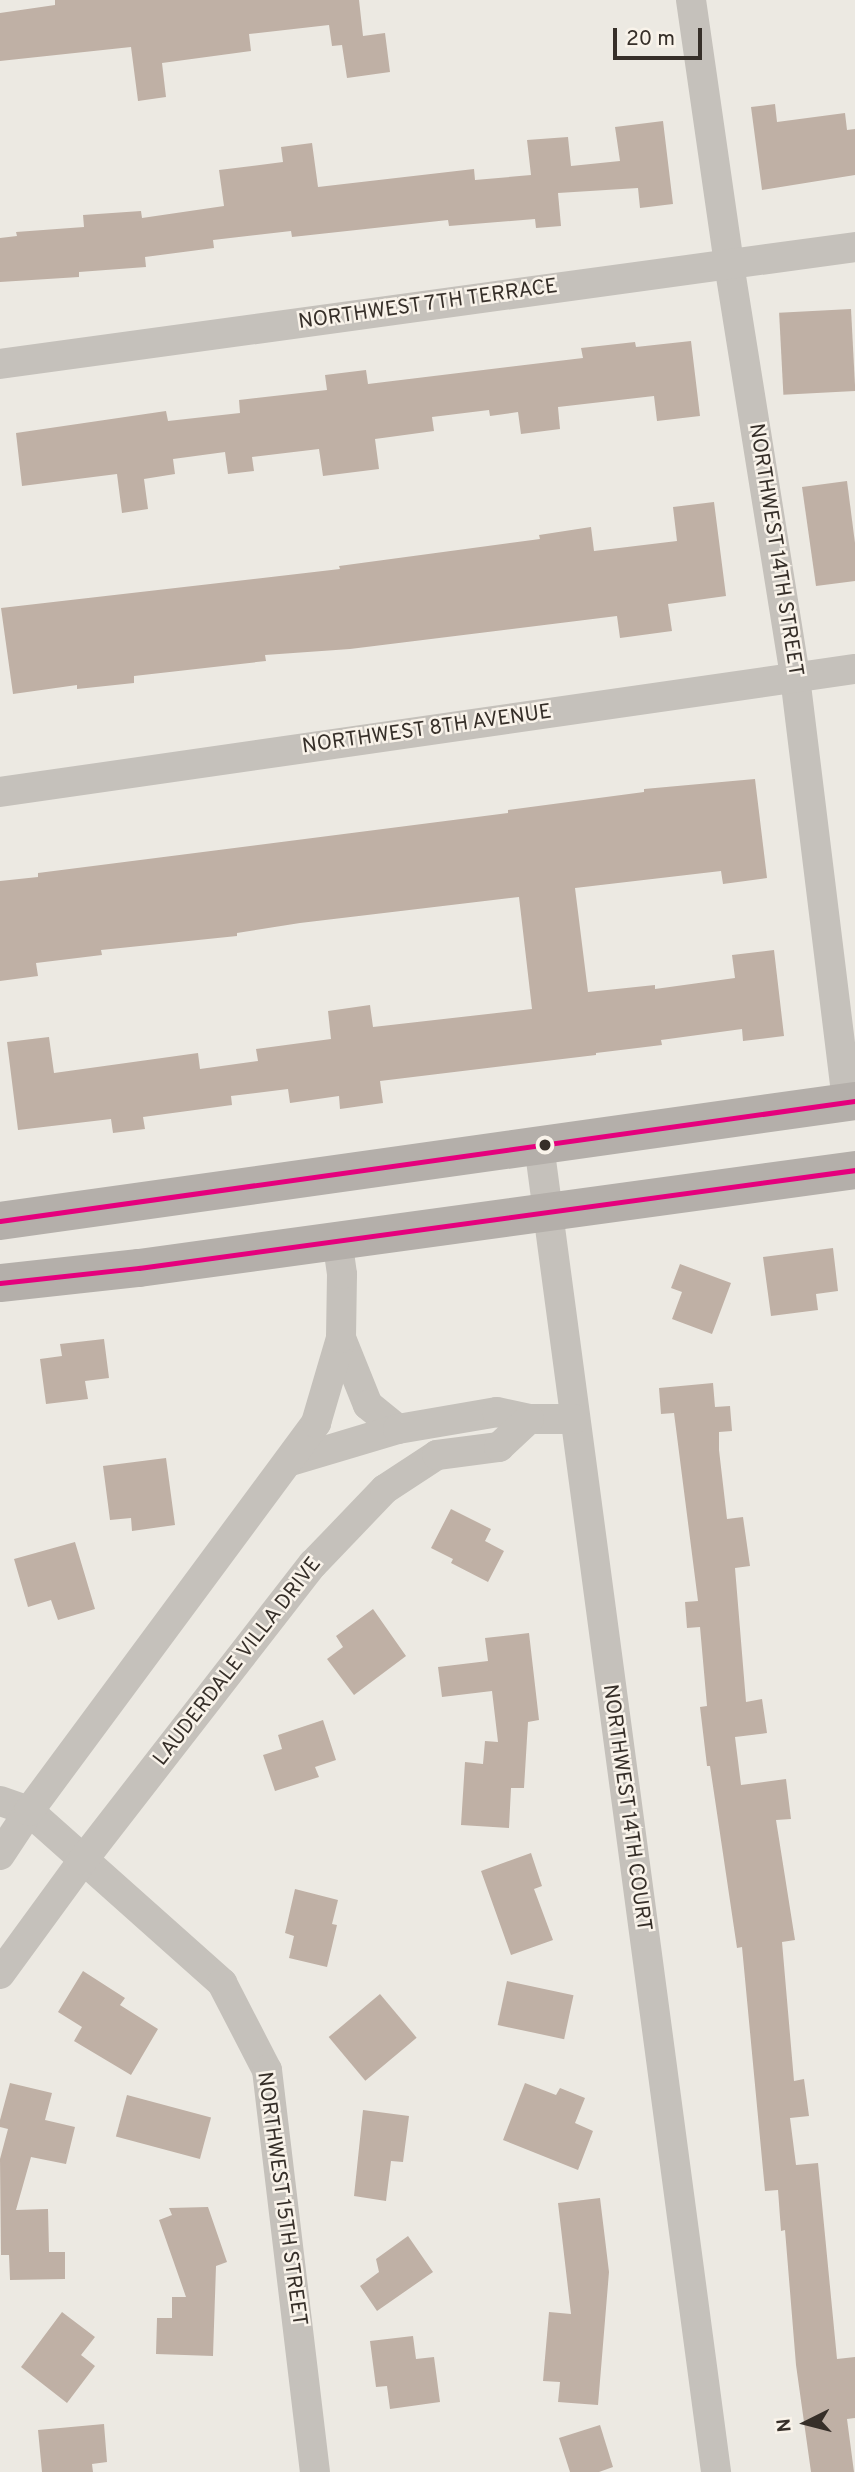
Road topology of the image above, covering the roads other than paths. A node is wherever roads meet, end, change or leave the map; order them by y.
1 (691, 0) edge
2 (855, 247) edge
3 (729, 264) junction
4 (0, 363) edge
5 (855, 669) edge
6 (795, 677) junction
7 (0, 792) edge
8 (851, 1102) edge
9 (539, 1145) junction
10 (855, 1170) edge
11 (548, 1212) junction
12 (0, 1221) edge
13 (337, 1240) junction
14 (0, 1283) edge
15 (341, 1338) junction
16 (528, 1419) junction
17 (574, 1419) junction
18 (398, 1429) junction
19 (291, 1461) junction
20 (0, 1801) edge
21 (29, 1811) junction
22 (0, 1855) edge
23 (83, 1860) junction
24 (0, 1974) edge
25 (315, 2472) edge
26 (716, 2472) edge

1 - 3 street, NORTHWEST 14TH STREET
2 - 3 street, NORTHWEST 7TH TERRACE
3 - 4 street, NORTHWEST 7TH TERRACE
3 - 6 street, NORTHWEST 14TH STREET
5 - 6 street, NORTHWEST 8TH AVENUE
6 - 7 street, NORTHWEST 8TH AVENUE
6 - 8 street, NORTHWEST 14TH STREET
8 - 9 main road
9 - 11 street, NORTHWEST 14TH COURT
9 - 12 main road
10 - 11 main road
11 - 13 main road
11 - 17 street, NORTHWEST 14TH COURT
13 - 14 main road
13 - 15 street
15 - 18 street
15 - 19 street
16 - 17 street
16 - 18 street
16 - 23 street, LAUDERDALE VILLA DRIVE
17 - 26 street, NORTHWEST 14TH COURT
18 - 19 street
19 - 21 street
20 - 21 street
21 - 22 street
21 - 23 street, NORTHWEST 15TH STREET
23 - 24 street, LAUDERDALE VILLA DRIVE
23 - 25 street, NORTHWEST 15TH STREET

